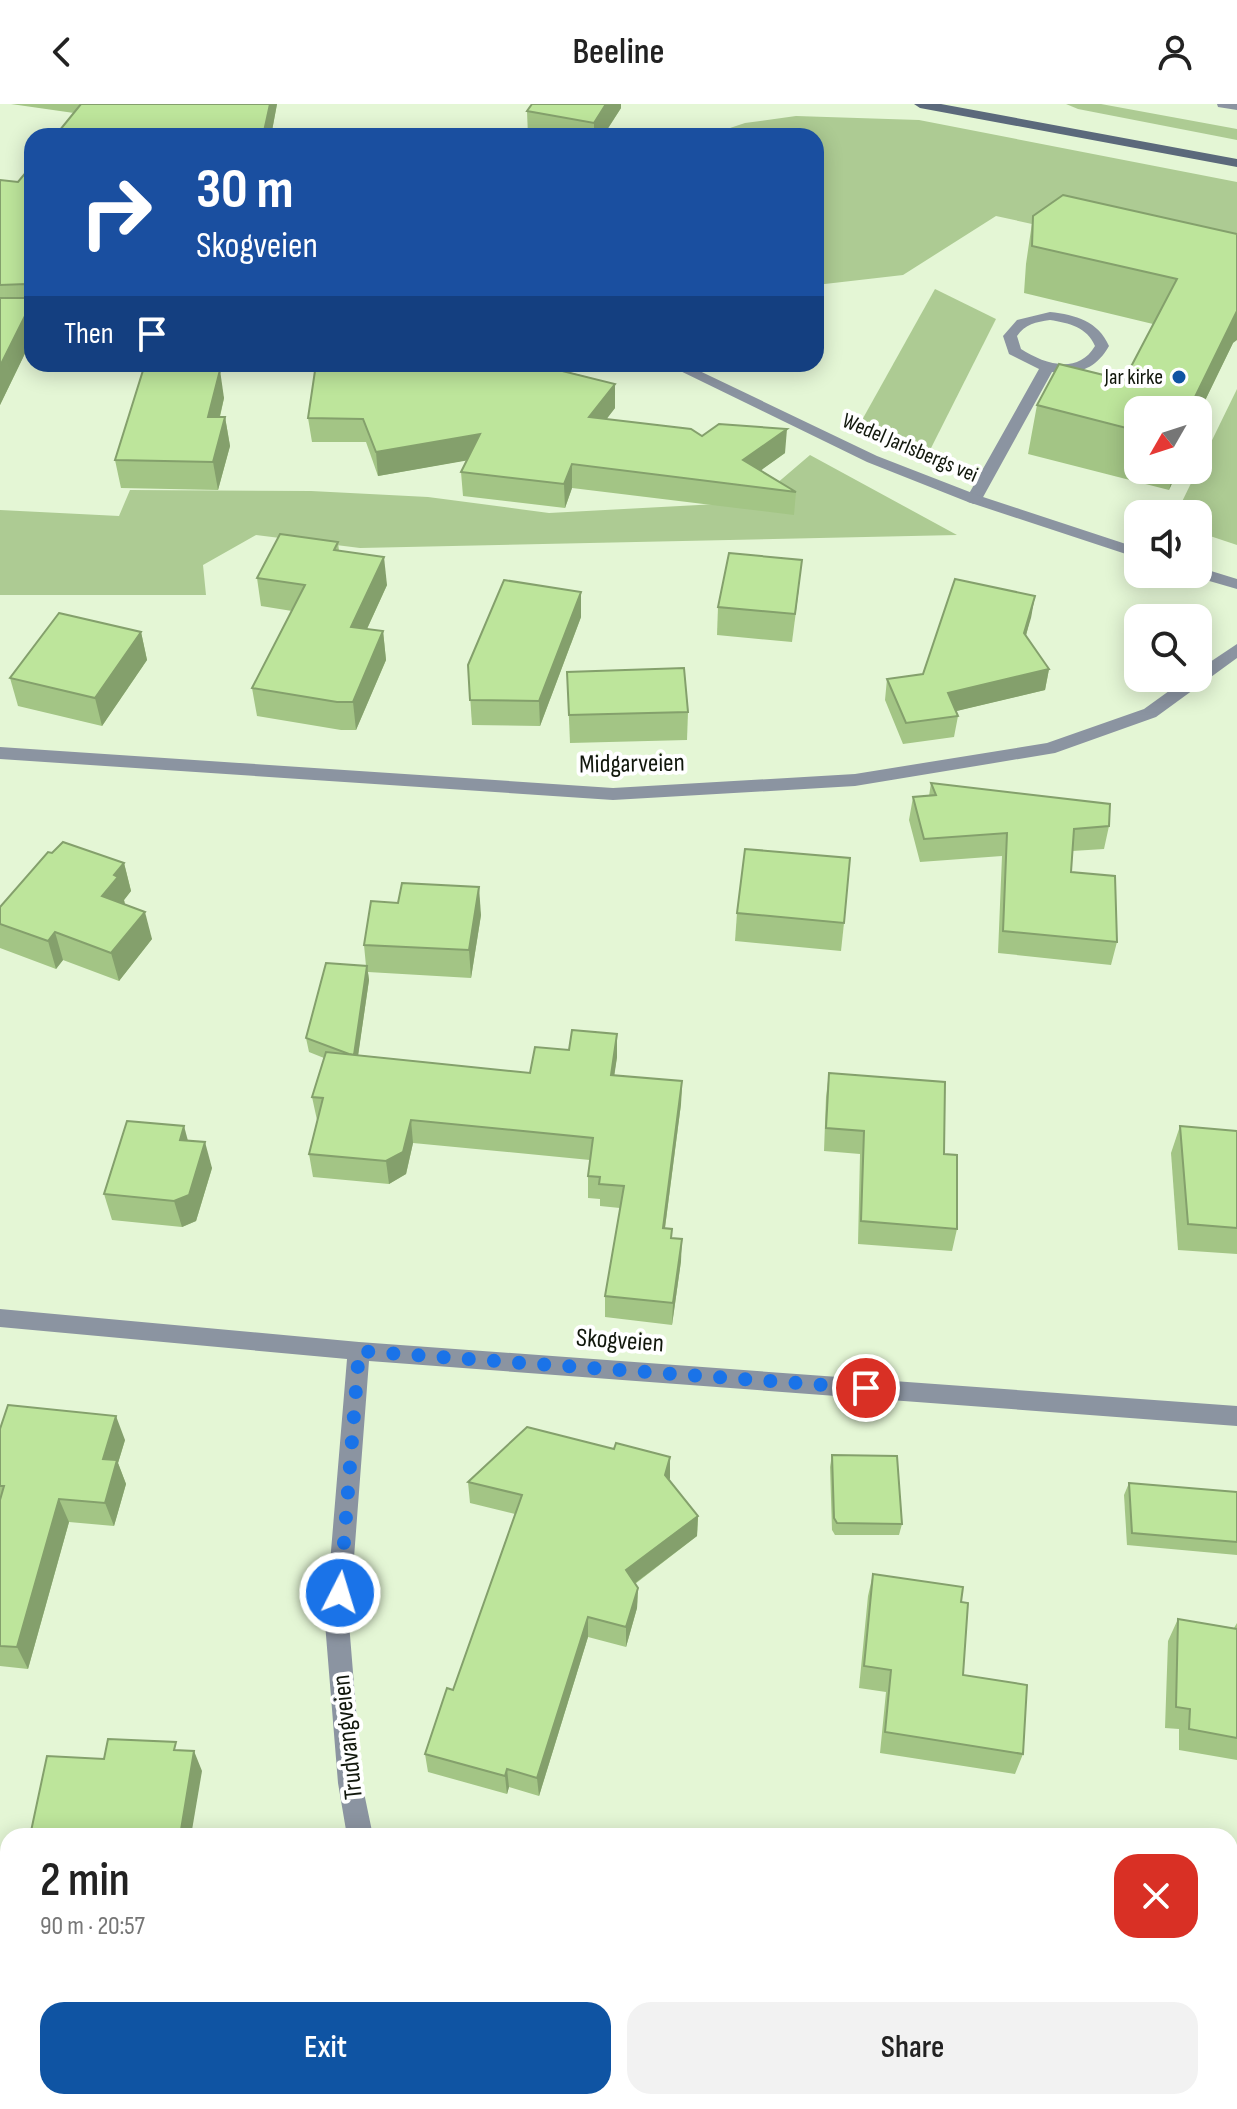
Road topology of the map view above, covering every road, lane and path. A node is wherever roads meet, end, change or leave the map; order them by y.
1 (920, 104) edge
2 (1223, 104) edge
3 (1237, 106) edge
4 (1237, 163) edge
5 (1047, 368) junction
6 (690, 372) edge
7 (974, 499) junction
8 (1124, 548) edge
9 (1212, 576) edge
10 (1237, 584) edge
11 (1237, 650) edge
12 (0, 753) edge
13 (0, 1318) edge
14 (359, 1351) junction
15 (1237, 1416) edge
16 (358, 1828) edge

1 - 4 main road
2 - 3 street
5 - 5 street
5 - 7 street
6 - 7 street, Wedel Jarlsbergs vei
7 - 8 street, Wedel Jarlsbergs vei
9 - 10 street
11 - 12 street, Midgarveien
13 - 14 street, Skogveien
14 - 15 street, Skogveien
14 - 16 street, Trudvangveien

